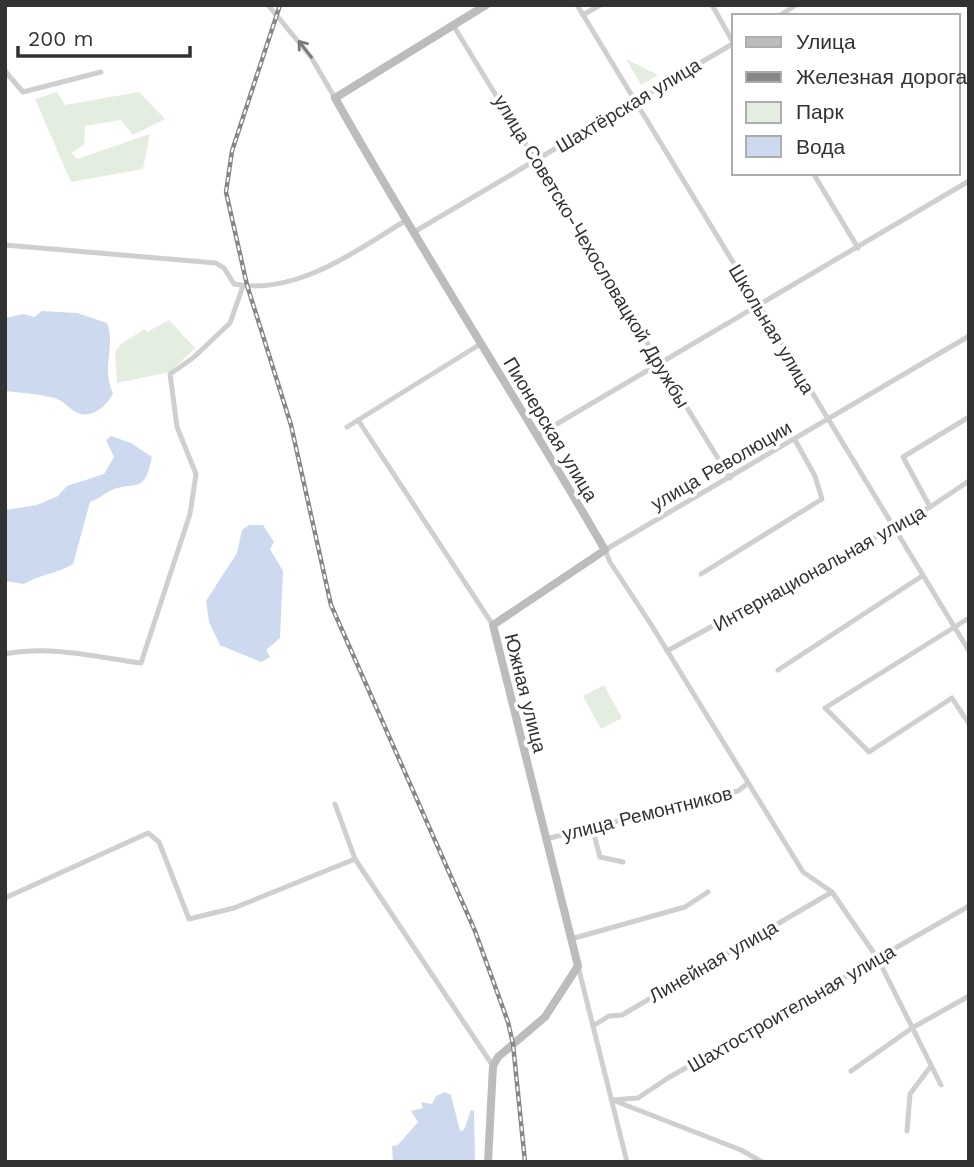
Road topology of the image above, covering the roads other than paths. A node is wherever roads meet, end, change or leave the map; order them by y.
1 (268, 5) edge
2 (486, 5) edge
3 (577, 5) edge
4 (600, 5) edge
5 (712, 5) edge
6 (583, 15) junction
7 (453, 24) junction
8 (732, 40) edge
9 (732, 44) edge
10 (5, 71) edge
11 (101, 72) dead end
12 (335, 98) junction
13 (634, 100) junction
14 (536, 159) junction
15 (814, 175) edge
16 (969, 181) edge
17 (405, 221) junction
18 (414, 232) junction
19 (5, 245) edge
20 (858, 248) junction
21 (245, 285) junction
22 (759, 307) junction
23 (969, 336) edge
24 (482, 343) junction
25 (662, 365) junction
26 (969, 417) edge
27 (358, 421) junction
28 (828, 421) junction
29 (347, 427) dead end
30 (538, 436) junction
31 (795, 440) junction
32 (730, 478) junction
33 (969, 481) edge
34 (930, 507) junction
35 (893, 527) junction
36 (605, 550) junction
37 (701, 574) dead end
38 (922, 576) junction
39 (969, 618) edge
40 (493, 625) junction
41 (954, 627) junction
42 (667, 651) junction
43 (969, 652) edge
44 (5, 654) edge
45 (778, 670) dead end
46 (969, 724) edge
47 (747, 784) junction
48 (335, 804) dead end
49 (592, 827) junction
50 (546, 839) junction
51 (355, 859) junction
52 (623, 862) dead end
53 (708, 892) dead end
54 (832, 892) junction
55 (5, 898) edge
56 (969, 906) edge
57 (571, 939) junction
58 (878, 959) junction
59 (578, 966) junction
60 (969, 996) edge
61 (593, 1026) junction
62 (912, 1028) junction
63 (493, 1066) junction
64 (931, 1066) junction
65 (851, 1071) dead end
66 (941, 1085) dead end
67 (612, 1100) junction
68 (906, 1131) dead end
69 (488, 1162) edge
70 (627, 1162) edge
71 (762, 1162) edge

12 -> 1 street, Пионерская улица
2 - 7 street
3 - 6 street, Школьная улица
4 - 6 street
5 - 8 street
6 - 13 street, Школьная улица
7 - 12 street
7 - 14 street, улица Советско-Чехословацкой Дружбы
9 - 13 street, Шахтёрская улица
10 - 11 street
12 - 17 street, Пионерская улица
13 - 14 street, Шахтёрская улица
13 - 22 street, Школьная улица
14 - 18 street, Шахтёрская улица
14 - 25 street, улица Советско-Чехословацкой Дружбы
15 - 20 street
16 - 20 street
17 - 18 street, Пионерская улица
17 - 21 street
18 - 24 street, Пионерская улица
19 - 21 street
20 - 22 street
21 - 44 street
22 - 25 street
22 - 28 street, Школьная улица
23 - 28 street, улица Революции
24 - 27 street
24 - 30 street, Пионерская улица
25 - 30 street
25 - 32 street, улица Советско-Чехословацкой Дружбы
26 - 34 street
27 - 29 street
27 - 40 street, Южная улица
28 - 31 street, улица Революции
28 - 35 street, Школьная улица
30 - 36 street, Пионерская улица
31 - 32 street, улица Революции
31 - 37 street
32 - 36 street, улица Революции
33 - 34 street, Интернациональная улица
34 - 35 street, Интернациональная улица
35 - 38 street, Школьная улица
35 - 42 street, Интернациональная улица
36 - 40 street, улица Революции
36 - 42 street, Пионерская улица
38 - 41 street, Школьная улица
38 - 45 street
39 - 41 street
40 - 50 street, Южная улица
41 - 43 street, Школьная улица
41 - 46 street
42 - 47 street, Пионерская улица
47 - 49 street, улица Ремонтников
47 - 54 street, Пионерская улица
48 - 51 street
49 - 50 street, улица Ремонтников
49 - 52 street
50 - 57 street, Южная улица
51 - 55 street
51 - 63 street
53 - 57 street
54 - 58 street
54 - 61 street, Линейная улица
56 - 58 street, Шахтостроительная улица
57 - 59 street, Южная улица
58 - 62 street
58 - 67 street, Шахтостроительная улица
59 - 61 street
59 - 63 street
60 - 62 street
61 - 67 street
62 - 64 street
62 - 65 street
63 - 69 street
64 - 66 street
64 - 68 street
67 - 70 street
67 - 71 street

